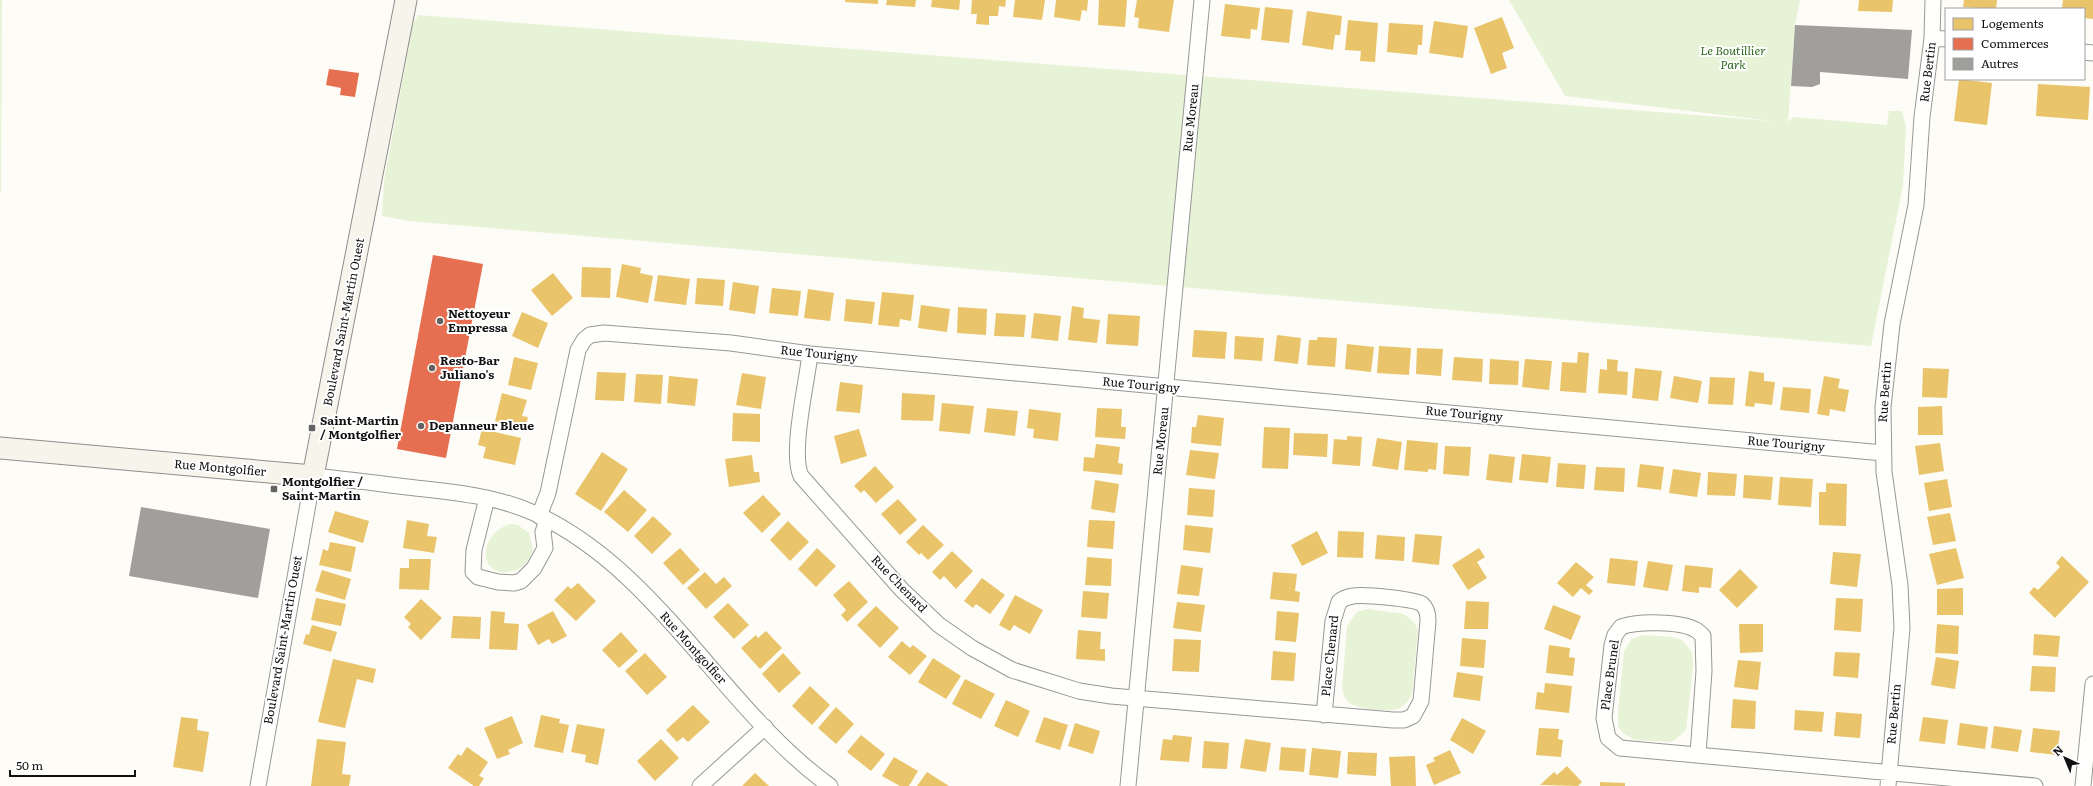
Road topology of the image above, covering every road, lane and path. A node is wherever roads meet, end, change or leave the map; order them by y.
1 (406, 0) edge
2 (1202, 0) edge
3 (1933, 0) edge
4 (1939, 38) edge
5 (810, 354) junction
6 (1167, 387) junction
7 (0, 448) edge
8 (1883, 453) junction
9 (313, 476) junction
10 (487, 498) junction
11 (543, 518) junction
12 (2093, 684) edge
13 (1136, 699) junction
14 (1324, 715) junction
15 (765, 727) junction
16 (1698, 754) junction
17 (1888, 779) edge
18 (258, 786) edge
19 (700, 786) edge
20 (830, 786) edge
21 (1128, 786) edge
22 (2035, 786) edge
23 (2083, 786) edge

1 - 9 main road, Boulevard Saint-Martin Ouest
2 - 6 street, Rue Moreau
3 - 4 street, Rue Bertin
4 - 8 street, Rue Bertin
5 - 6 street, Rue Tourigny
5 - 11 street, Rue Tourigny
5 - 13 street, Rue Chenard
6 - 8 street, Rue Tourigny
6 - 13 street, Rue Moreau
7 - 9 main road, Rue Montgolfier
8 - 17 street, Rue Bertin
9 - 10 street, Rue Montgolfier
9 - 18 street, Boulevard Saint-Martin Ouest
10 - 11 street, Rue Montgolfier
10 - 11 street
11 - 15 street, Rue Montgolfier
12 - 23 street
13 - 14 street, Place Chenard
13 - 21 street, Rue Moreau
14 - 14 street, Place Chenard
15 - 19 street
15 - 20 street, Rue Montgolfier
16 - 16 street, Place Brunel
16 - 17 street, Place Brunel
17 - 22 street, Place Brunel

